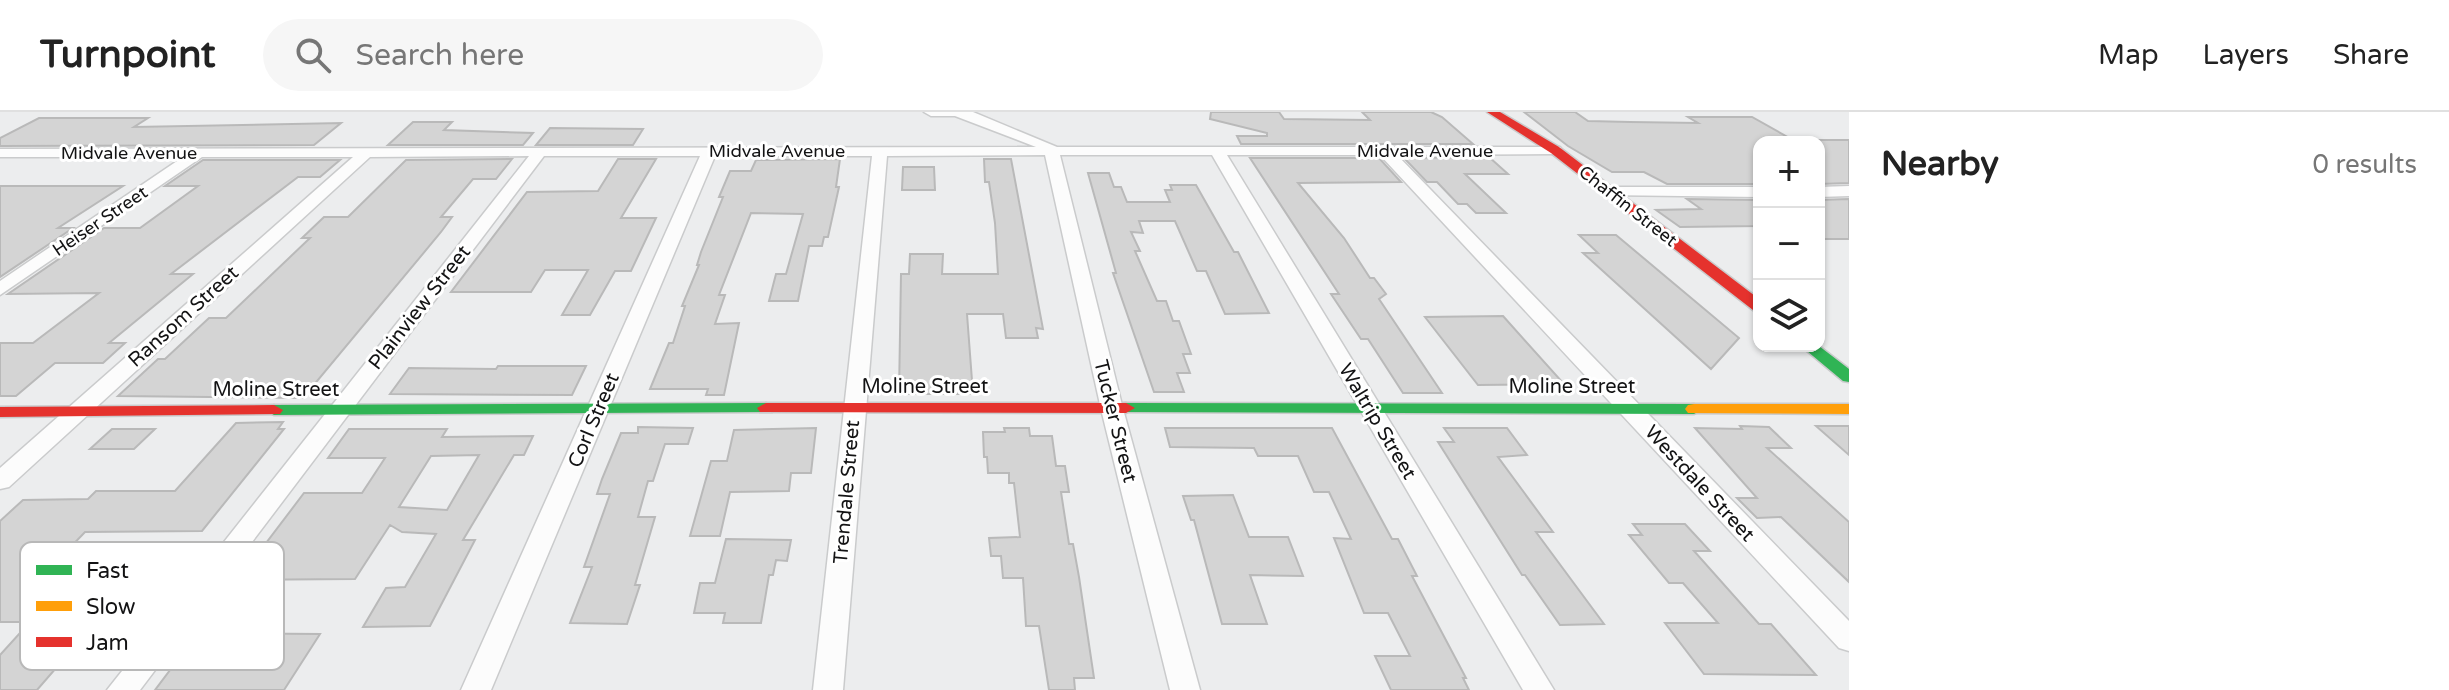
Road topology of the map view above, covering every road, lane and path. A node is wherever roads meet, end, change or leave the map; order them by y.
1 (931, 112) edge
2 (1492, 112) edge
3 (962, 113) edge
4 (1555, 150) junction
5 (710, 151) junction
6 (880, 151) junction
7 (1053, 151) junction
8 (1217, 151) junction
9 (1385, 151) junction
10 (200, 152) junction
11 (367, 152) junction
12 (540, 152) junction
13 (0, 153) edge
14 (29, 153) junction
15 (0, 169) edge
16 (1849, 191) edge
17 (1610, 192) junction
18 (1753, 192) edge
19 (1825, 192) edge
20 (0, 289) edge
21 (1753, 302) edge
22 (1817, 352) edge
23 (1849, 377) edge
24 (854, 407) junction
25 (1629, 408) junction
26 (1112, 409) junction
27 (1371, 409) junction
28 (1849, 409) edge
29 (338, 411) junction
30 (597, 411) junction
31 (0, 412) edge
32 (77, 412) junction
33 (0, 481) edge
34 (237, 542) edge
35 (1849, 640) edge
36 (137, 670) edge
37 (122, 690) edge
38 (476, 690) edge
39 (828, 690) edge
40 (1185, 690) edge
41 (1539, 690) edge

1 - 3 street
2 - 4 street, Chaffin Street
3 - 7 street
4 - 9 street, Midvale Avenue
4 - 17 street, Chaffin Street
5 - 6 street, Midvale Avenue
5 - 12 street, Midvale Avenue
5 - 30 street, Corl Street
6 - 7 street, Midvale Avenue
6 - 24 street, Trendale Street
7 - 8 street, Midvale Avenue
7 - 26 street, Tucker Street
8 - 9 street, Midvale Avenue
8 - 27 street, Waltrip Street
9 - 25 street, Westdale Street
10 - 11 street, Midvale Avenue
10 - 14 street, Midvale Avenue
10 - 20 street, Heiser Street
11 - 12 street, Midvale Avenue
11 - 32 street, Ransom Street
12 - 29 street, Plainview Street
13 - 14 street, Midvale Avenue
14 - 15 street
16 - 19 street
17 - 18 street
17 - 21 street, Chaffin Street
22 - 23 street
24 - 26 street, Moline Street
24 - 30 street, Moline Street
24 - 39 street, Trendale Street
25 - 27 street, Moline Street
25 - 28 street, Moline Street
25 - 35 street, Westdale Street
26 - 27 street, Moline Street
26 - 40 street, Tucker Street
27 - 41 street, Waltrip Street
29 - 30 street, Moline Street
29 - 32 street, Moline Street
29 - 34 street, Plainview Street
30 - 38 street, Corl Street
31 - 32 street, Moline Street
32 - 33 street, Ransom Street
36 - 37 street, Plainview Street

